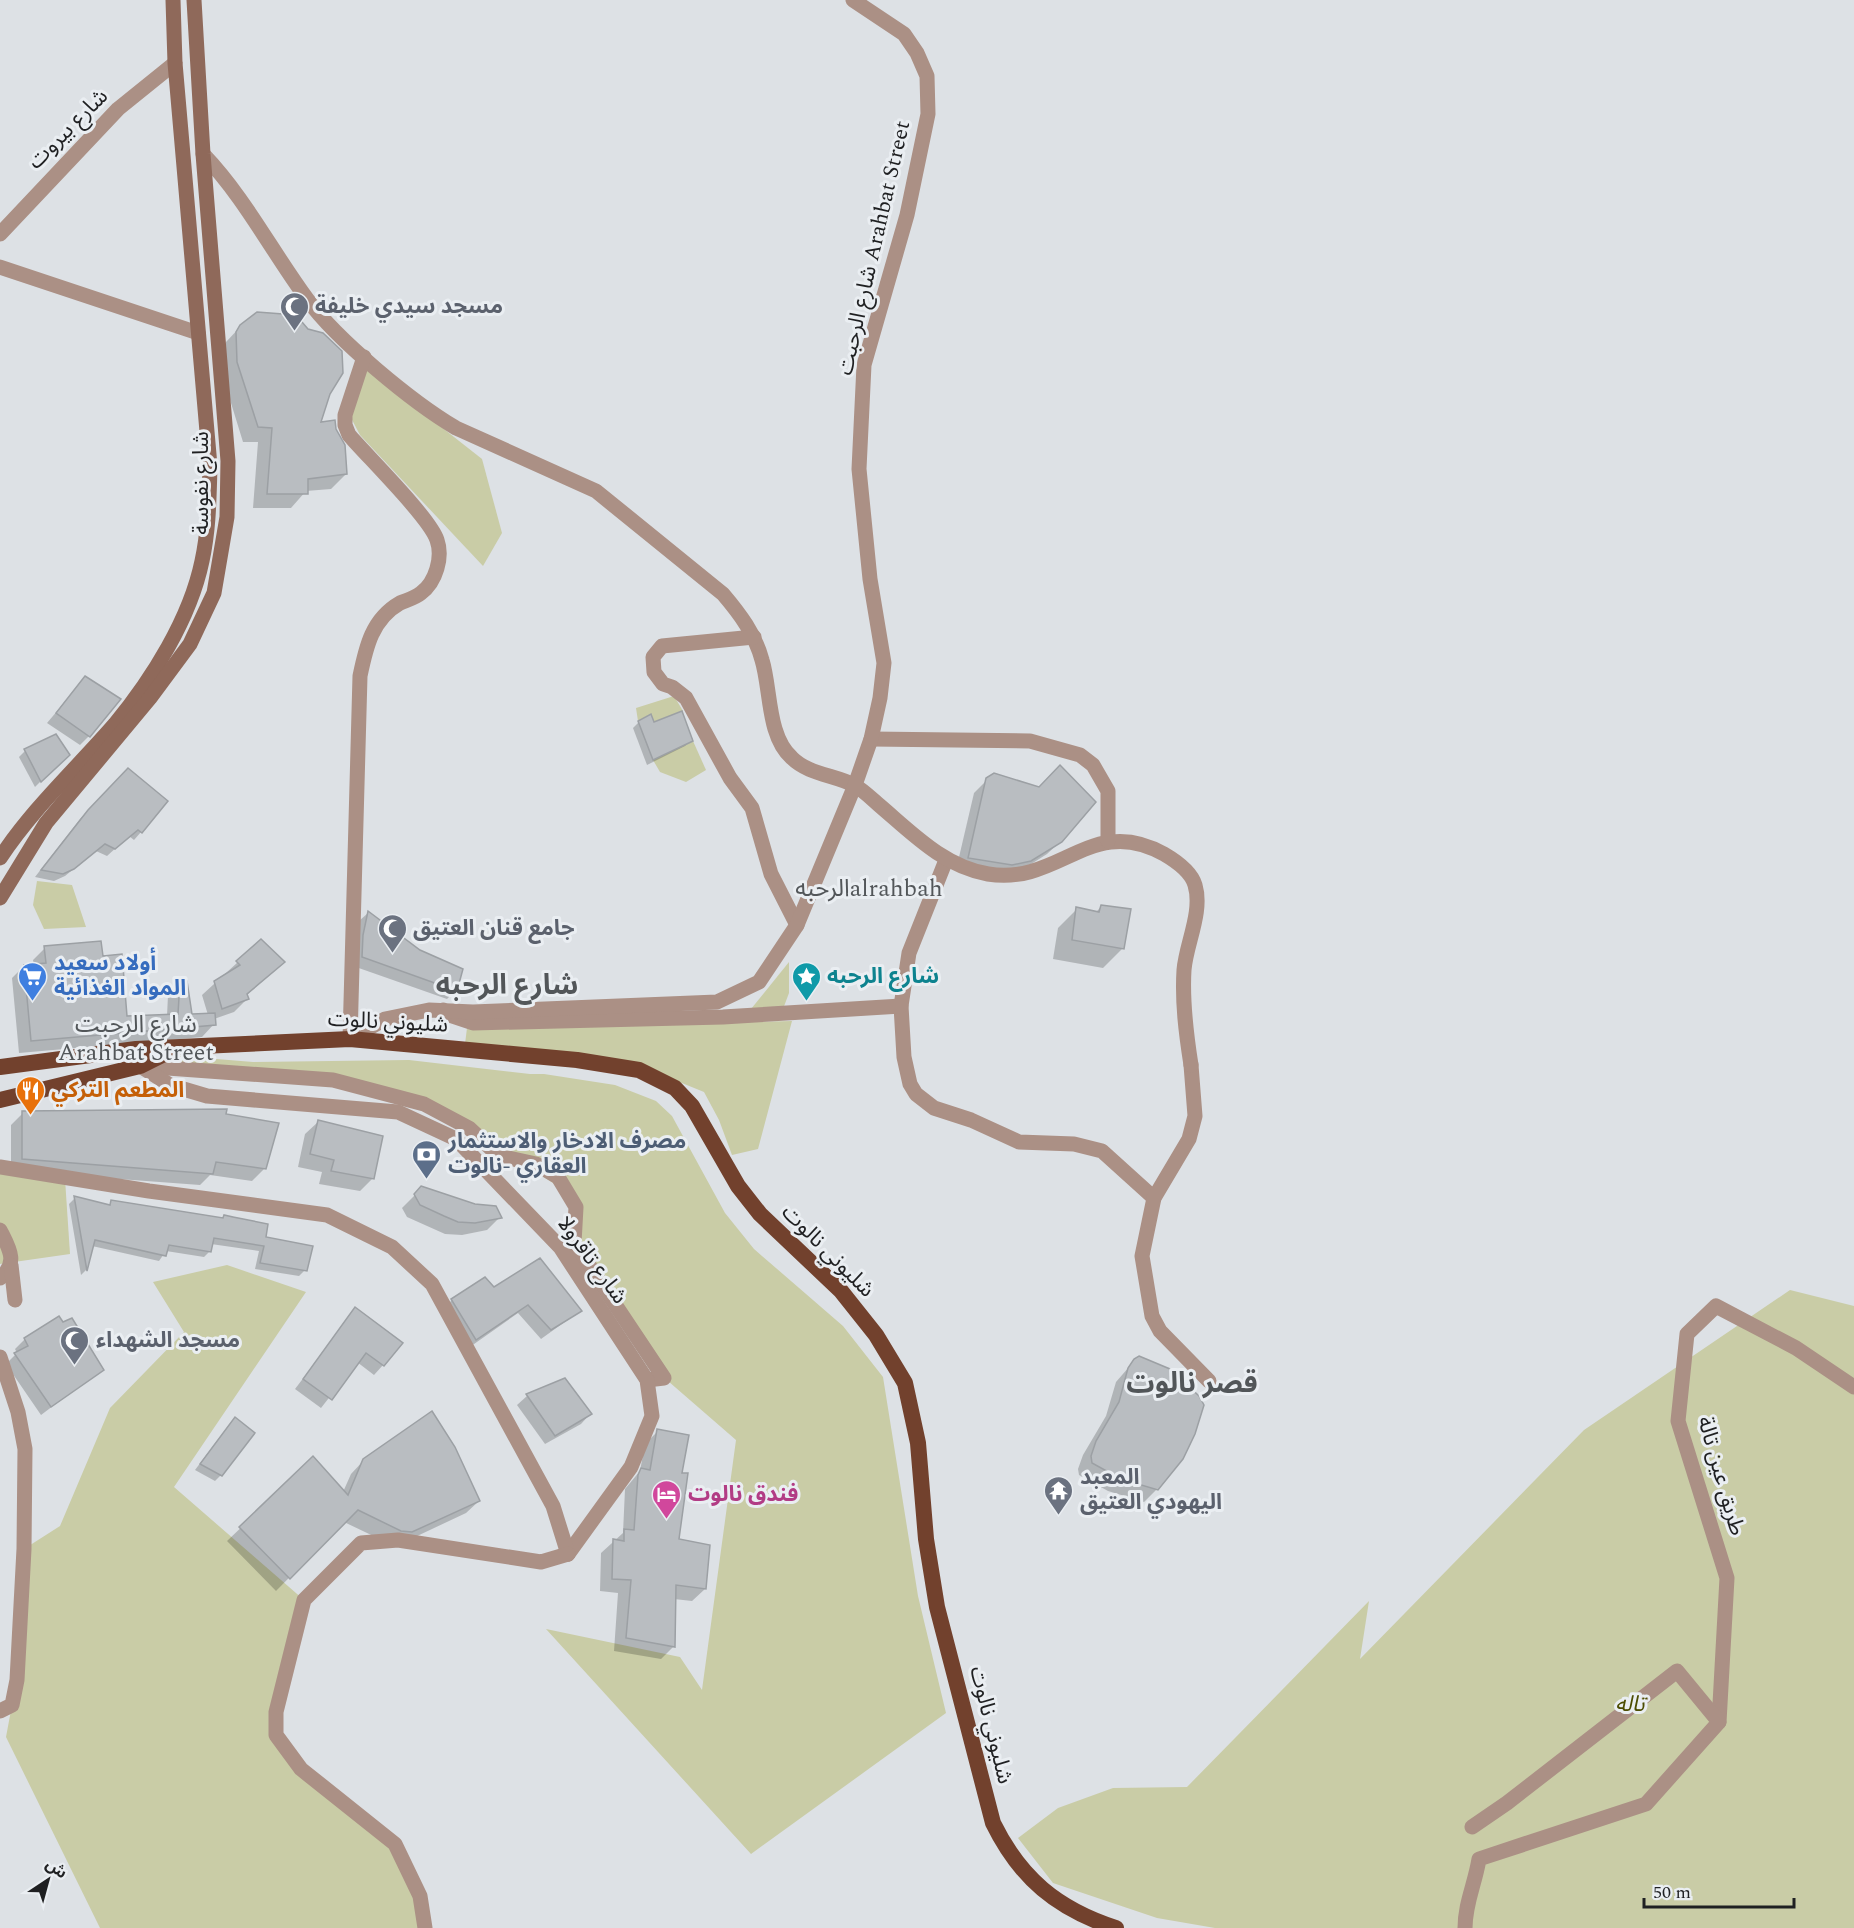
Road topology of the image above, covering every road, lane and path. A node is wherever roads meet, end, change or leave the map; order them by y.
1 (173, 0) edge
2 (194, 0) edge
3 (853, 0) edge
4 (175, 63) junction
5 (203, 154) junction
6 (0, 234) edge
7 (0, 267) edge
8 (198, 333) junction
9 (364, 357) junction
10 (754, 636) junction
11 (871, 739) junction
12 (855, 785) junction
13 (1108, 840) junction
14 (0, 858) edge
15 (946, 860) junction
16 (0, 898) edge
17 (797, 925) junction
18 (901, 1006) junction
19 (443, 1010) junction
20 (350, 1039) junction
21 (178, 1046) junction
22 (140, 1066) junction
23 (0, 1067) edge
24 (0, 1100) edge
25 (0, 1167) edge
26 (1154, 1198) junction
27 (0, 1230) edge
28 (11, 1265) junction
29 (0, 1278) edge
30 (15, 1300) dead end
31 (0, 1357) edge
32 (647, 1380) junction
33 (1209, 1381) dead end
34 (1854, 1387) edge
35 (568, 1554) junction
36 (0, 1710) edge
37 (1719, 1722) junction
38 (1472, 1827) dead end
39 (425, 1928) edge
40 (1116, 1928) edge
41 (1465, 1928) edge

1 - 4 main road, شارع نفوسة
2 - 5 main road, شارع نفوسة
3 - 11 street, شارع الرحبت Arahbat Street
4 - 6 street, شارع بيروت
4 - 8 main road, شارع نفوسة
5 - 9 street
5 - 16 main road, شارع نفوسة
7 - 8 street
8 - 14 main road, شارع نفوسة
9 - 10 street
9 - 20 street
10 - 12 street
10 - 17 street
11 - 12 street, شارع الرحبت Arahbat Street
11 - 13 street
12 - 15 street
12 - 17 street, شارع الرحبت Arahbat Street
13 - 15 street
13 - 26 street
15 - 18 street
17 - 19 street, شارع الرحبت Arahbat Street
18 - 19 street
18 - 26 street
19 - 20 street, شارع الرحبت Arahbat Street
20 - 21 highway, شليوني نالوت
20 - 40 highway, شليوني نالوت
21 - 22 highway
21 - 23 highway
22 - 24 highway
22 - 32 street, شارع تاقرولا
22 - 32 street
25 - 35 street
26 - 33 street
27 - 28 street
28 - 29 street
28 - 30 street
31 - 36 street
32 - 35 street, شارع تاقرولا
34 - 37 street, طريق عين تالة
35 - 39 street
37 - 38 street
37 - 41 street

